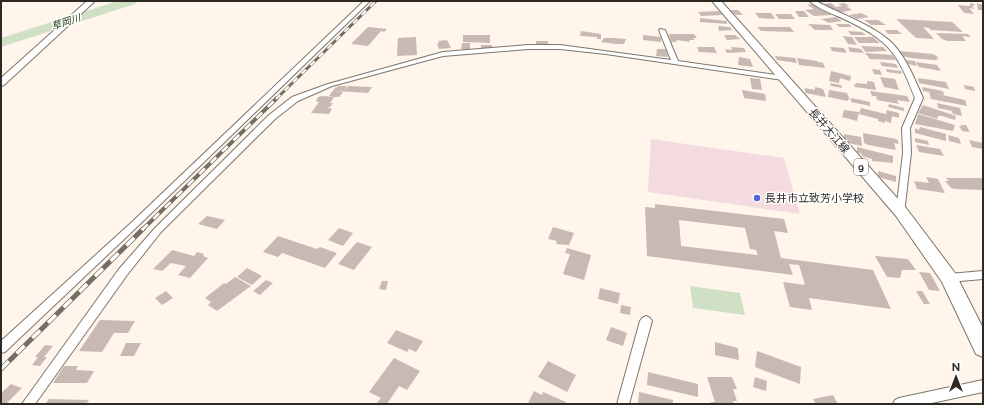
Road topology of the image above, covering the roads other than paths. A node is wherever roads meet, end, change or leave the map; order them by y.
1 (91, 1) edge
2 (366, 1) edge
3 (716, 1) edge
4 (812, 1) edge
5 (662, 30) dead end
6 (675, 61) junction
7 (783, 78) junction
8 (1, 83) edge
9 (901, 212) junction
10 (983, 275) edge
11 (949, 278) junction
12 (646, 321) dead end
13 (1, 348) edge
14 (983, 348) edge
15 (983, 386) edge
16 (28, 404) edge
17 (623, 404) edge
18 (899, 404) edge

1 - 8 street
2 - 13 street
3 - 7 main road, 長井大江線 / 9
4 - 9 street
5 - 6 street
6 - 7 street
6 - 16 street
7 - 9 main road, 長井大江線 / 9
9 - 11 main road, 長井大江線 / 9
10 - 11 street
11 - 14 main road, 長井大江線 / 9
12 - 17 street
15 - 18 street

